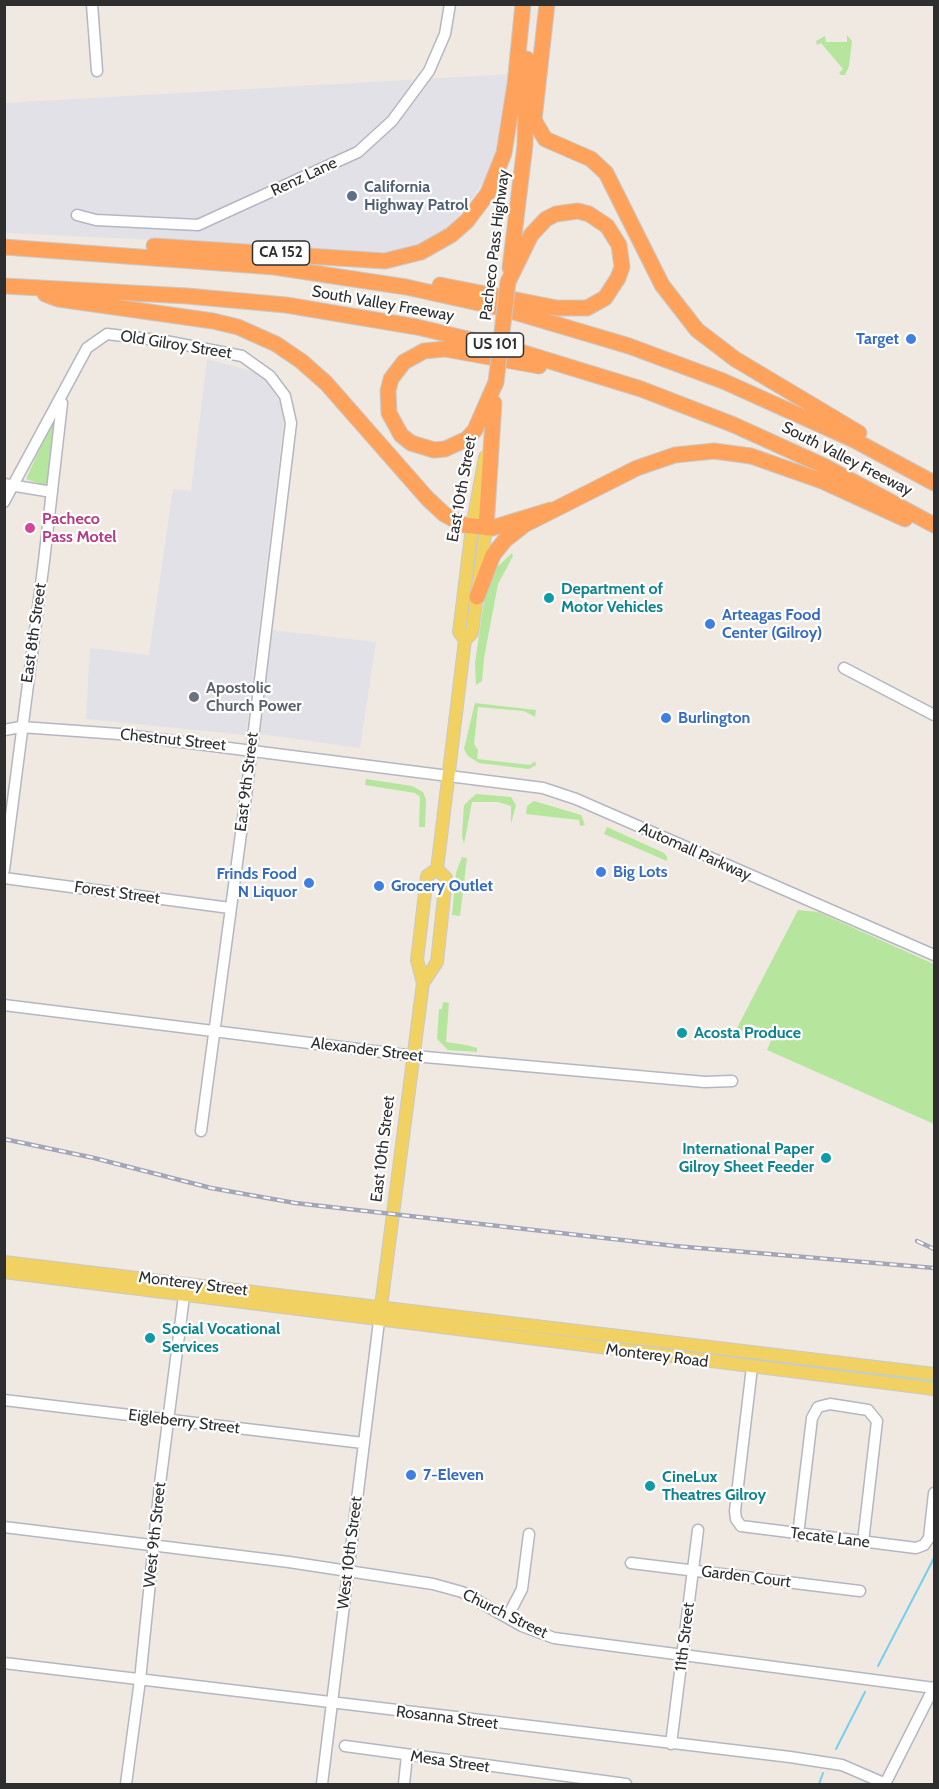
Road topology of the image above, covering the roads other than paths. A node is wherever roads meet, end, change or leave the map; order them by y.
1 (92, 4) edge
2 (450, 4) edge
3 (523, 4) edge
4 (530, 4) edge
5 (548, 4) edge
6 (97, 71) dead end
7 (534, 120) junction
8 (525, 146) junction
9 (571, 151) junction
10 (77, 215) dead end
11 (4, 245) edge
12 (307, 271) junction
13 (508, 282) junction
14 (4, 286) edge
15 (24, 287) junction
16 (496, 382) junction
17 (62, 396) junction
18 (285, 396) joint
19 (672, 401) junction
20 (492, 421) joint
21 (886, 456) junction
22 (934, 483) edge
23 (9, 484) edge
24 (52, 492) junction
25 (4, 502) edge
26 (551, 510) junction
27 (934, 525) edge
28 (479, 528) junction
29 (934, 534) edge
30 (477, 597) junction
31 (465, 640) junction
32 (844, 668) dead end
33 (934, 715) edge
34 (21, 727) junction
35 (4, 730) edge
36 (251, 749) junction
37 (448, 776) junction
38 (437, 869) junction
39 (4, 870) edge
40 (4, 878) edge
41 (230, 908) junction
42 (934, 955) edge
43 (423, 983) junction
44 (4, 1005) edge
45 (215, 1031) junction
46 (414, 1056) junction
47 (732, 1081) dead end
48 (201, 1131) dead end
49 (4, 1262) edge
50 (4, 1272) edge
51 (185, 1290) junction
52 (381, 1306) junction
53 (379, 1321) junction
54 (752, 1367) junction
55 (934, 1374) edge
56 (934, 1389) edge
57 (4, 1400) edge
58 (168, 1420) junction
59 (363, 1443) junction
60 (934, 1492) edge
61 (4, 1527) edge
62 (698, 1530) dead end
63 (530, 1534) dead end
64 (798, 1534) junction
65 (863, 1542) junction
66 (155, 1545) junction
67 (631, 1563) dead end
68 (693, 1570) junction
69 (347, 1572) junction
70 (860, 1591) dead end
71 (508, 1616) junction
72 (682, 1655) junction
73 (4, 1663) edge
74 (140, 1680) junction
75 (934, 1688) edge
76 (332, 1704) junction
77 (671, 1744) junction
78 (345, 1746) dead end
79 (407, 1755) junction
80 (554, 1781) edge
81 (885, 1784) edge
82 (126, 1785) edge
83 (322, 1785) edge
84 (404, 1785) edge
85 (626, 1785) edge

1 - 6 street
2 - 10 street, Renz Lane
3 - 11 highway, CA 152
4 - 8 highway, Pacheco Pass Highway
5 - 7 highway, Pacheco Pass Highway
7 - 8 highway, Pacheco Pass Highway
7 - 9 highway
8 - 9 highway
8 - 13 highway, Pacheco Pass Highway
9 - 21 highway
11 - 12 highway, South Valley Freeway / US 101
12 - 13 highway
12 - 21 highway, South Valley Freeway / US 101
13 - 16 highway, Pacheco Pass Highway, bridge
14 - 15 highway, South Valley Freeway / US 101
15 - 19 highway, South Valley Freeway / US 101
15 - 28 highway
16 - 19 highway
16 - 20 highway, Pacheco Pass Highway
17 - 18 street, Old Gilroy Street
17 - 23 street, Old Gilroy Street
17 - 24 street, East 8th Street
18 - 36 street, East 9th Street
19 - 27 highway, South Valley Freeway / US 101
20 - 28 highway, East 10th Street
21 - 22 highway, South Valley Freeway / US 101
23 - 24 street
23 - 25 street, Old Gilroy Street
24 - 34 street, East 8th Street
26 - 28 highway
26 - 29 highway
26 - 30 highway
28 - 30 main road, East 10th Street
28 - 31 main road, East 10th Street
30 - 31 main road, East 10th Street
31 - 37 main road, East 10th Street
32 - 33 street
34 - 35 street, Chestnut Street
34 - 36 street, Chestnut Street
34 - 39 street, East 8th Street
36 - 37 street, Chestnut Street
36 - 41 street, East 9th Street
37 - 38 main road, East 10th Street
37 - 42 street, Automall Parkway
38 - 43 main road, East 10th Street
38 - 43 main road, East 10th Street
40 - 41 street, Forest Street
41 - 45 street, East 9th Street
43 - 46 main road, East 10th Street
44 - 45 street, Alexander Street
45 - 46 street, Alexander Street
45 - 48 street, East 9th Street
46 - 47 street, Alexander Street
46 - 52 main road, East 10th Street
49 - 51 main road, Monterey Street
50 - 51 main road, Monterey Street
51 - 52 main road, Monterey Street
51 - 53 main road, Monterey Street
51 - 58 street, West 9th Street
52 - 53 main road, East 10th Street
52 - 55 main road, Monterey Road
53 - 54 main road, Monterey Road
53 - 59 street, West 10th Street
54 - 56 main road, Monterey Road
54 - 64 street, Tecate Lane
57 - 58 street, Eigleberry Street
58 - 59 street, Eigleberry Street
58 - 66 street, West 9th Street
59 - 69 street, West 10th Street
60 - 65 street, Tecate Lane
61 - 66 street, Church Street
62 - 68 street, 11th Street
63 - 71 street
64 - 65 street, Tecate Lane
64 - 65 street
66 - 69 street, Church Street
66 - 74 street, West 9th Street
67 - 68 street, Garden Court
68 - 70 street, Garden Court
68 - 72 street, 11th Street
69 - 71 street, Church Street
69 - 76 street, West 10th Street
71 - 72 street, Church Street
72 - 75 street, Church Street
72 - 77 street, 11th Street
73 - 74 street, Rosanna Street
74 - 76 street, Rosanna Street
74 - 82 street, West 9th Street
75 - 81 street
76 - 77 street, Rosanna Street
76 - 83 street, West 10th Street
77 - 81 street, Rosanna Street
78 - 79 street, Mesa Street
79 - 80 street, Mesa Street
79 - 84 street
80 - 85 street, Mesa Street

